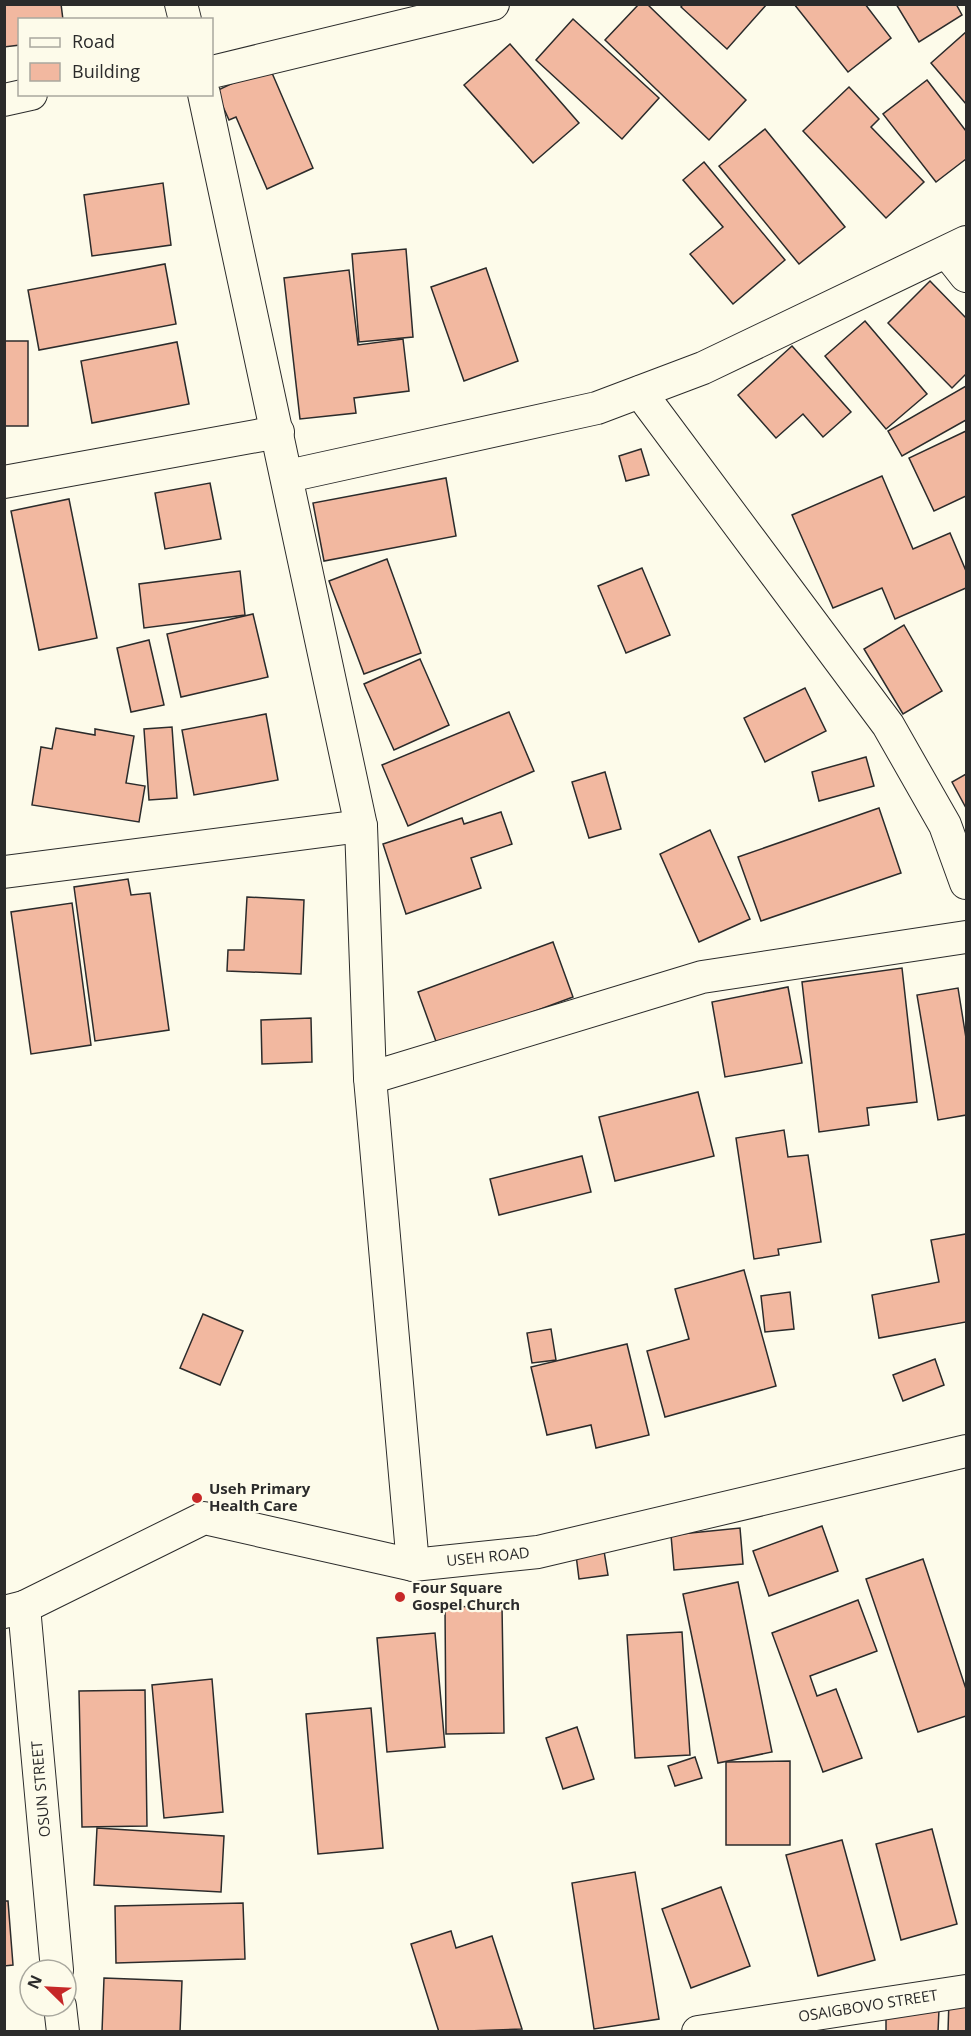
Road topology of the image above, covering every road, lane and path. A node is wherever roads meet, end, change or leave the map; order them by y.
1 (493, 4) edge
2 (213, 72) edge
3 (22, 96) edge
4 (204, 96) edge
5 (4, 100) edge
6 (960, 256) edge
7 (640, 392) junction
8 (278, 432) junction
9 (288, 476) junction
10 (4, 482) edge
11 (361, 826) junction
12 (4, 872) edge
13 (966, 884) edge
14 (966, 938) edge
15 (370, 1078) junction
16 (966, 1452) edge
17 (413, 1565) junction
18 (14, 1610) edge
19 (56, 1958) edge
20 (966, 1990) edge
21 (698, 2031) edge

1 - 2 street
3 - 5 street
4 - 8 street
6 - 7 street
7 - 9 street
7 - 13 street
8 - 9 street
8 - 10 street
9 - 11 street
11 - 12 street
11 - 15 street
14 - 15 street
15 - 17 street
16 - 17 street, USEH ROAD
17 - 18 street, USEH ROAD
18 - 19 street, OSUN STREET
20 - 21 street, OSAIGBOVO STREET

